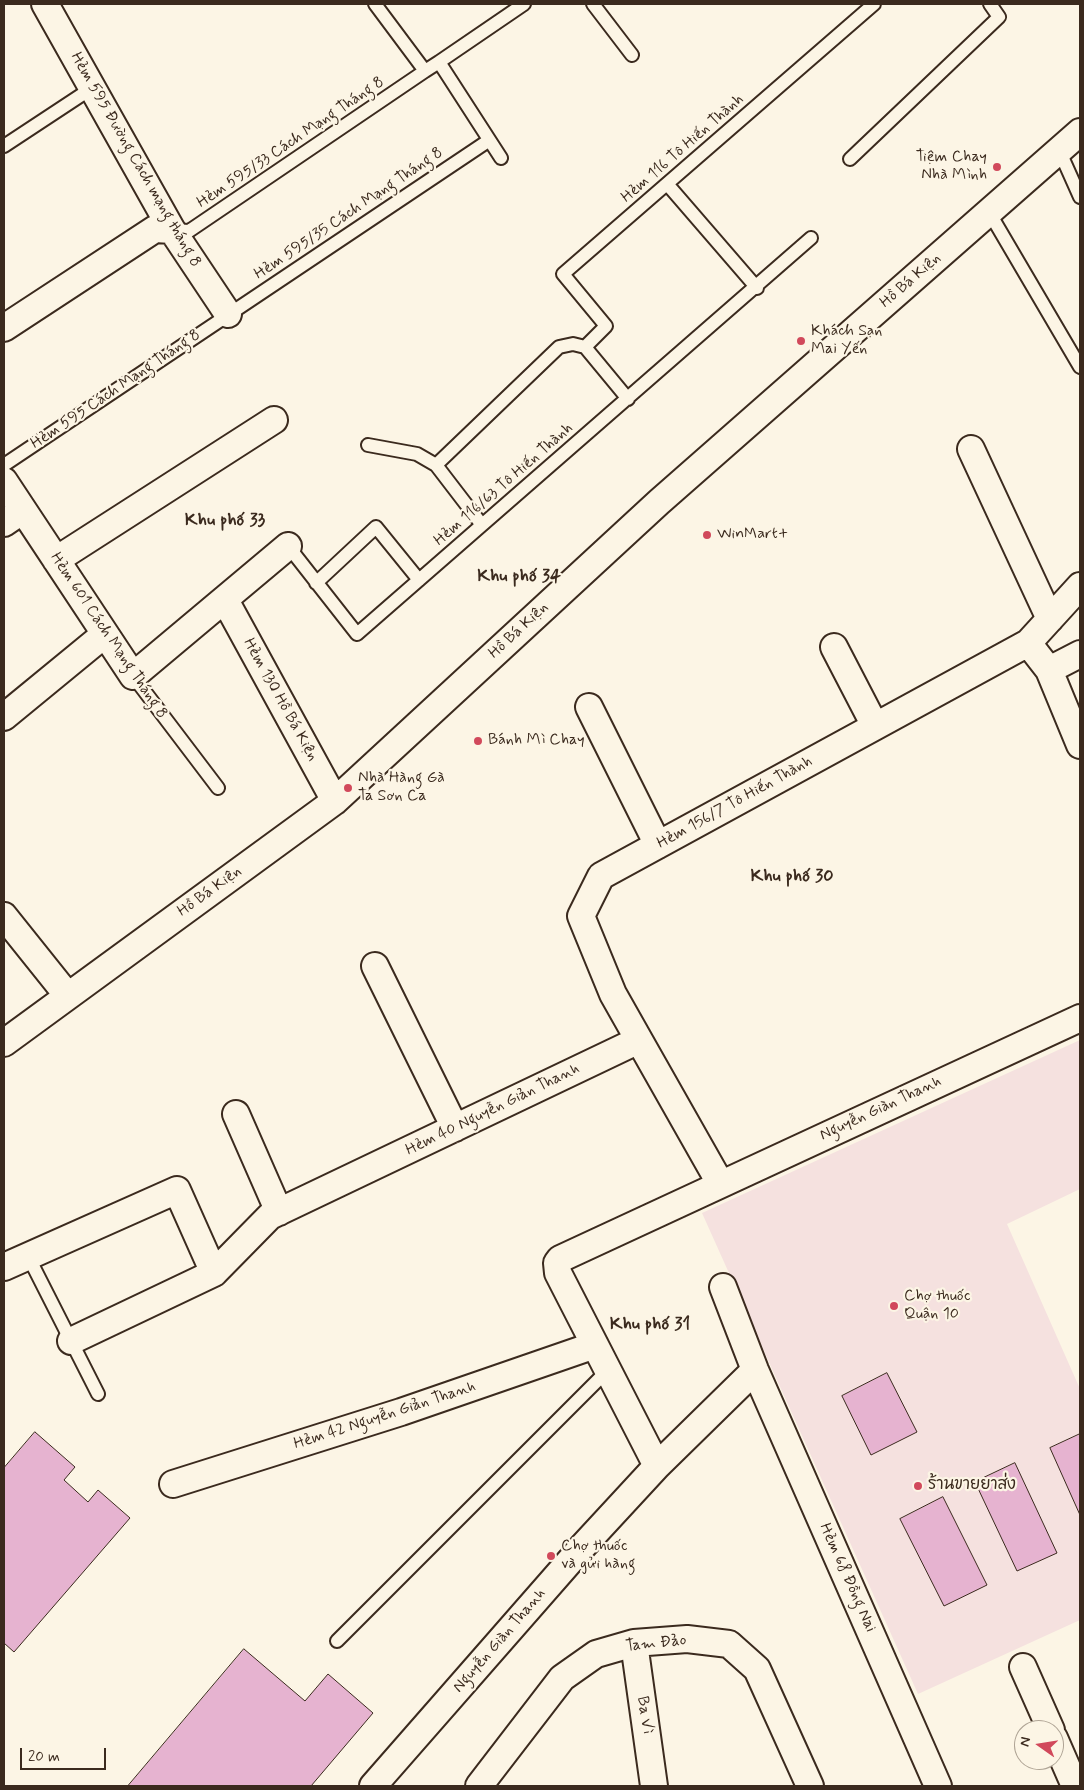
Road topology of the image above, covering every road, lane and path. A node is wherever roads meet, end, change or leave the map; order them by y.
1 (45, 4) edge
2 (375, 4) edge
3 (524, 4) edge
4 (593, 4) edge
5 (874, 4) edge
6 (990, 4) edge
7 (632, 55) dead end
8 (439, 62) junction
9 (425, 71) junction
10 (92, 88) junction
11 (1080, 132) edge
12 (488, 141) junction
13 (4, 146) edge
14 (1059, 150) junction
15 (501, 158) dead end
16 (850, 159) dead end
17 (668, 185) junction
18 (1080, 197) edge
19 (989, 212) junction
20 (172, 230) junction
21 (811, 238) dead end
22 (756, 288) junction
23 (228, 314) junction
24 (4, 328) edge
25 (585, 347) junction
26 (1080, 367) edge
27 (628, 399) junction
28 (274, 420) dead end
29 (368, 445) dead end
30 (971, 449) dead end
31 (4, 465) edge
32 (436, 465) junction
33 (4, 481) edge
34 (13, 517) edge
35 (482, 525) junction
36 (288, 546) joint
37 (56, 560) junction
38 (419, 580) junction
39 (316, 583) junction
40 (1080, 586) edge
41 (225, 600) junction
42 (1050, 619) junction
43 (105, 634) junction
44 (1028, 643) junction
45 (834, 647) dead end
46 (1080, 654) edge
47 (1048, 670) junction
48 (133, 676) junction
49 (589, 707) dead end
50 (4, 717) edge
51 (875, 726) junction
52 (1080, 745) edge
53 (218, 788) dead end
54 (335, 800) junction
55 (658, 845) junction
56 (4, 916) edge
57 (375, 966) dead end
58 (68, 996) junction
59 (1080, 1018) edge
60 (639, 1040) junction
61 (4, 1043) edge
62 (236, 1114) dead end
63 (455, 1128) junction
64 (720, 1183) junction
65 (279, 1212) junction
66 (28, 1256) junction
67 (4, 1267) edge
68 (214, 1273) junction
69 (723, 1287) dead end
70 (70, 1341) junction
71 (595, 1345) junction
72 (608, 1370) junction
73 (755, 1370) junction
74 (98, 1394) dead end
75 (658, 1466) junction
76 (173, 1484) dead end
77 (337, 1641) dead end
78 (634, 1643) junction
79 (1023, 1667) dead end
80 (1046, 1720) edge
81 (1064, 1760) edge
82 (380, 1783) edge
83 (479, 1786) edge
84 (654, 1786) edge
85 (810, 1786) edge
86 (938, 1786) edge
87 (1076, 1786) edge

1 - 10 street, Hẻm 595 Đường Cách mạng tháng 8
2 - 9 lane
3 - 8 lane, Hẻm 595/33 Cách Mạng Tháng 8
4 - 7 lane
5 - 17 lane, Hẻm 116 Tô Hiến Thành
6 - 16 lane
8 - 9 lane, Hẻm 595/33 Cách Mạng Tháng 8
8 - 12 lane
9 - 20 lane, Hẻm 595/33 Cách Mạng Tháng 8
10 - 13 lane, Hẻm 595 Đường Cách mạng tháng 8
10 - 20 street, Hẻm 595 Đường Cách mạng tháng 8
11 - 14 street, Hồ Bá Kiện
12 - 15 lane
12 - 23 lane, Hẻm 595/35 Cách Mạng Tháng 8
14 - 18 lane
14 - 19 street, Hồ Bá Kiện
17 - 22 lane
17 - 25 lane, Hẻm 116 Tô Hiến Thành
19 - 26 lane
19 - 54 street, Hồ Bá Kiện
20 - 23 street, Hẻm 595 Đường Cách mạng tháng 8
20 - 24 street
21 - 22 lane, Hẻm 116/63 Tô Hiến Thành
22 - 27 lane, Hẻm 116/63 Tô Hiến Thành
23 - 31 lane, Hẻm 595 Cách Mạng Tháng 8
25 - 27 lane
25 - 32 lane
27 - 35 lane, Hẻm 116/63 Tô Hiến Thành
28 - 37 street
29 - 32 lane
30 - 42 street
32 - 35 lane
33 - 34 street, Hẻm 601 Cách Mạng Tháng 8
34 - 37 street, Hẻm 601 Cách Mạng Tháng 8
35 - 38 lane, Hẻm 116/63 Tô Hiến Thành
36 - 39 lane, Hẻm 116/63 Tô Hiến Thành
36 - 41 street
37 - 43 street, Hẻm 601 Cách Mạng Tháng 8
38 - 39 lane, Hẻm 116/63 Tô Hiến Thành
38 - 39 lane
40 - 42 street, Hẻm 156/7 Tô Hiến Thành
41 - 48 street
41 - 54 street, Hẻm 130 Hồ Bá Kiện
42 - 44 street, Hẻm 156/7 Tô Hiến Thành
43 - 48 street, Hẻm 601 Cách Mạng Tháng 8
43 - 50 street
44 - 47 street
44 - 51 street, Hẻm 156/7 Tô Hiến Thành
45 - 51 street
46 - 47 street
47 - 52 street
48 - 53 lane, Hẻm 601 Cách Mạng Tháng 8
49 - 55 street
51 - 55 street, Hẻm 156/7 Tô Hiến Thành
54 - 58 street, Hồ Bá Kiện
55 - 60 street, Hẻm 156/7 Tô Hiến Thành
56 - 58 street
57 - 63 street
58 - 61 street, Hồ Bá Kiện
59 - 64 street, Nguyễn Giàn Thanh
60 - 63 street, Hẻm 40 Nguyễn Giản Thanh
60 - 64 street
62 - 65 street
63 - 65 street, Hẻm 40 Nguyễn Giản Thanh
64 - 71 street, Nguyễn Giàn Thanh
65 - 68 street, Hẻm 40 Nguyễn Giản Thanh
66 - 67 street
66 - 68 street
66 - 70 lane
68 - 70 street, Hẻm 40 Nguyễn Giản Thanh
69 - 73 street, Hẻm 68 Đồng Nai
70 - 74 lane
71 - 72 street
71 - 76 street, Hẻm 42 Nguyễn Giản Thanh
72 - 75 street
72 - 77 lane
73 - 75 street, Nguyễn Giàn Thanh
73 - 86 street, Hẻm 68 Đồng Nai
75 - 82 street, Nguyễn Giàn Thanh
78 - 83 street, Tam Đảo
78 - 84 street, Ba Vì
78 - 85 street, Tam Đảo
79 - 80 street
81 - 87 street

